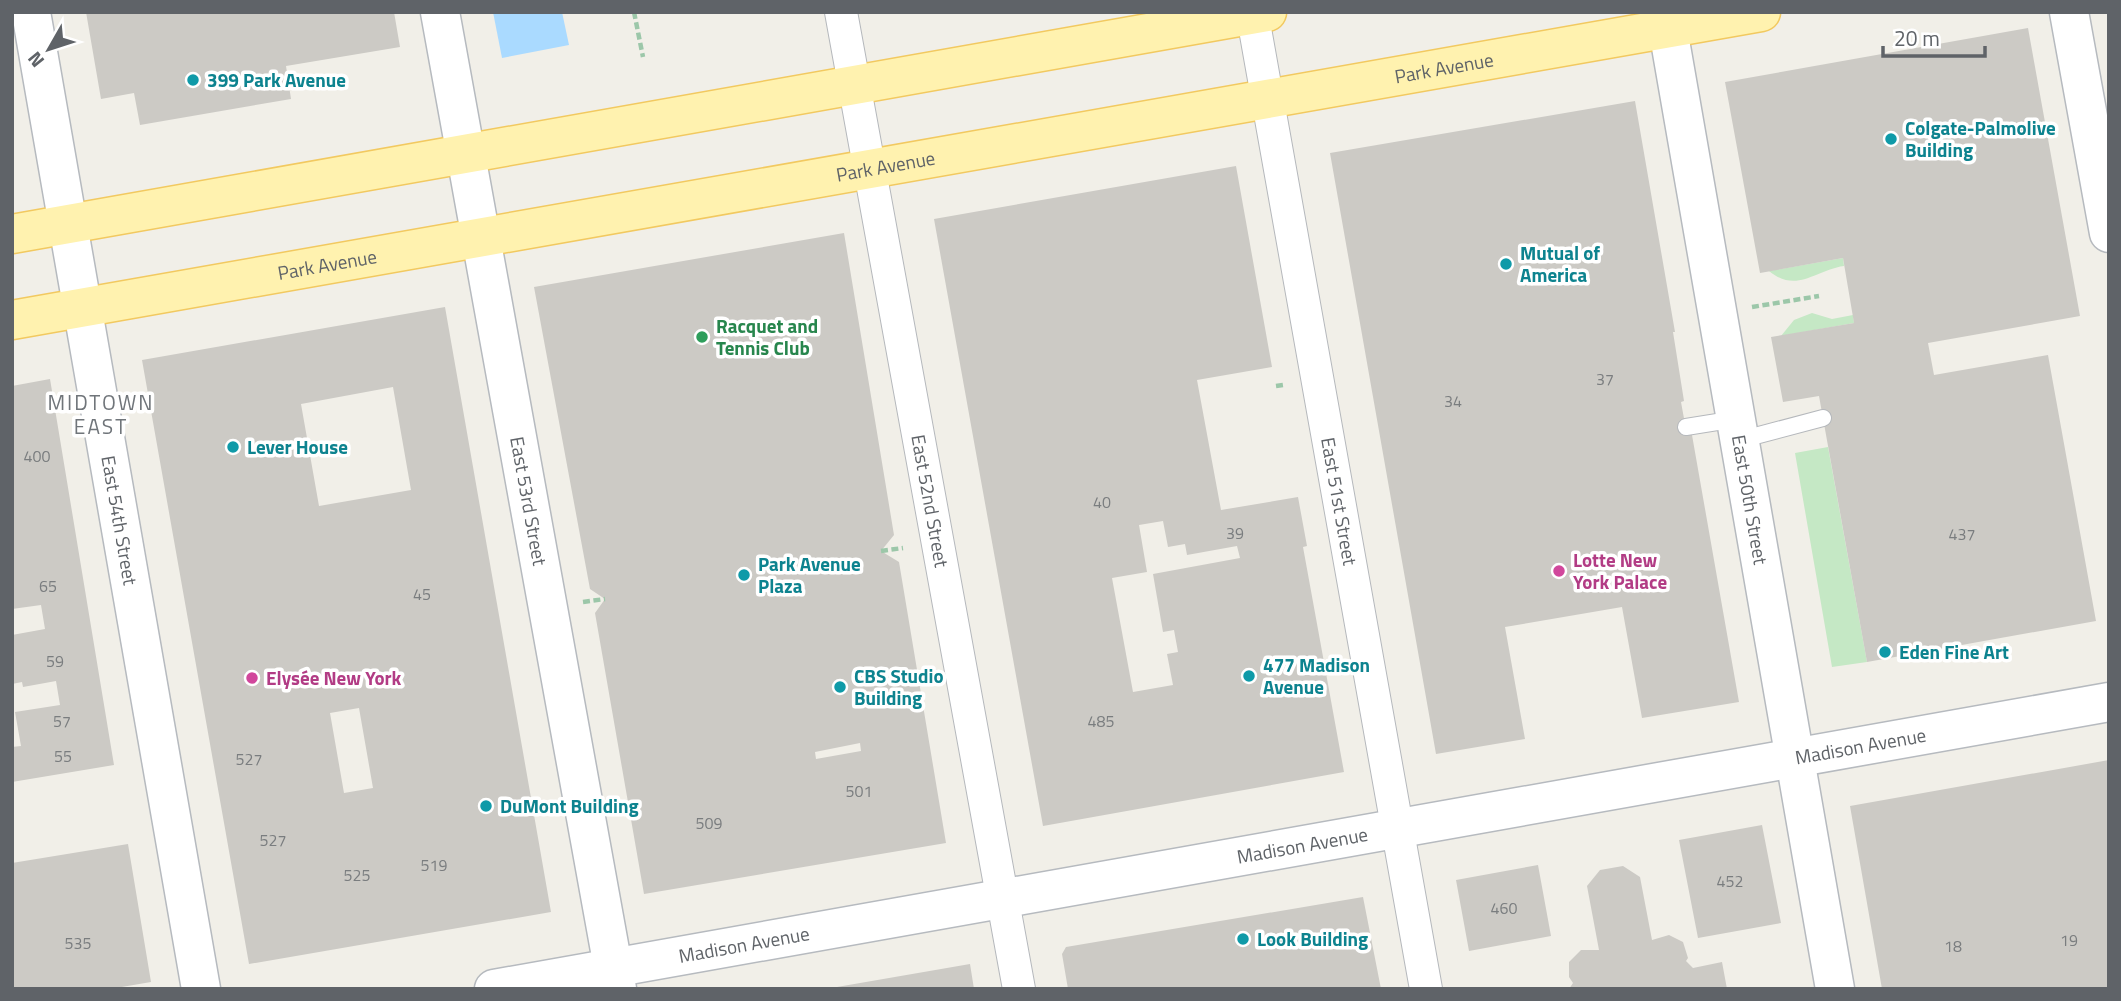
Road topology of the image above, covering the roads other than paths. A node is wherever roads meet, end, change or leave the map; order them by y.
1 (31, 12) edge
2 (440, 12) edge
3 (841, 12) edge
4 (1761, 12) edge
5 (2069, 12) edge
6 (1257, 13) edge
7 (1666, 20) edge
8 (854, 86) junction
9 (1267, 99) junction
10 (465, 154) junction
11 (868, 170) junction
12 (68, 223) junction
13 (2109, 233) edge
14 (12, 234) edge
15 (480, 237) junction
16 (81, 308) junction
17 (12, 320) edge
18 (1823, 418) dead end
19 (1686, 428) dead end
20 (1738, 429) junction
21 (2109, 702) edge
22 (1796, 757) junction
23 (1398, 827) junction
24 (1004, 898) junction
25 (615, 978) edge
26 (201, 989) edge
27 (494, 989) edge
28 (1019, 989) edge
29 (1426, 989) edge
30 (1835, 989) edge

1 - 12 main road, East 54th Street
2 - 10 main road, East 53rd Street
3 - 8 street, East 52nd Street
4 - 7 main road, Park Avenue
5 - 13 main road
6 - 8 main road
6 - 9 street, East 51st Street
7 - 9 main road, Park Avenue
7 - 20 main road, East 50th Street
8 - 10 main road
8 - 11 street, East 52nd Street
9 - 11 main road, Park Avenue
9 - 23 street, East 51st Street
10 - 12 main road
10 - 15 main road, East 53rd Street
11 - 15 main road, Park Avenue
11 - 24 street, East 52nd Street
12 - 14 main road
12 - 16 main road, East 54th Street
15 - 16 main road, Park Avenue
15 - 25 main road, East 53rd Street
16 - 17 main road, Park Avenue
16 - 26 main road, East 54th Street
18 - 20 lane
19 - 20 lane
20 - 22 main road, East 50th Street
21 - 22 main road, Madison Avenue
22 - 23 main road, Madison Avenue
22 - 30 main road, East 50th Street
23 - 24 main road, Madison Avenue
23 - 29 street, East 51st Street
24 - 25 main road, Madison Avenue
24 - 28 street, East 52nd Street
25 - 27 main road, Madison Avenue

